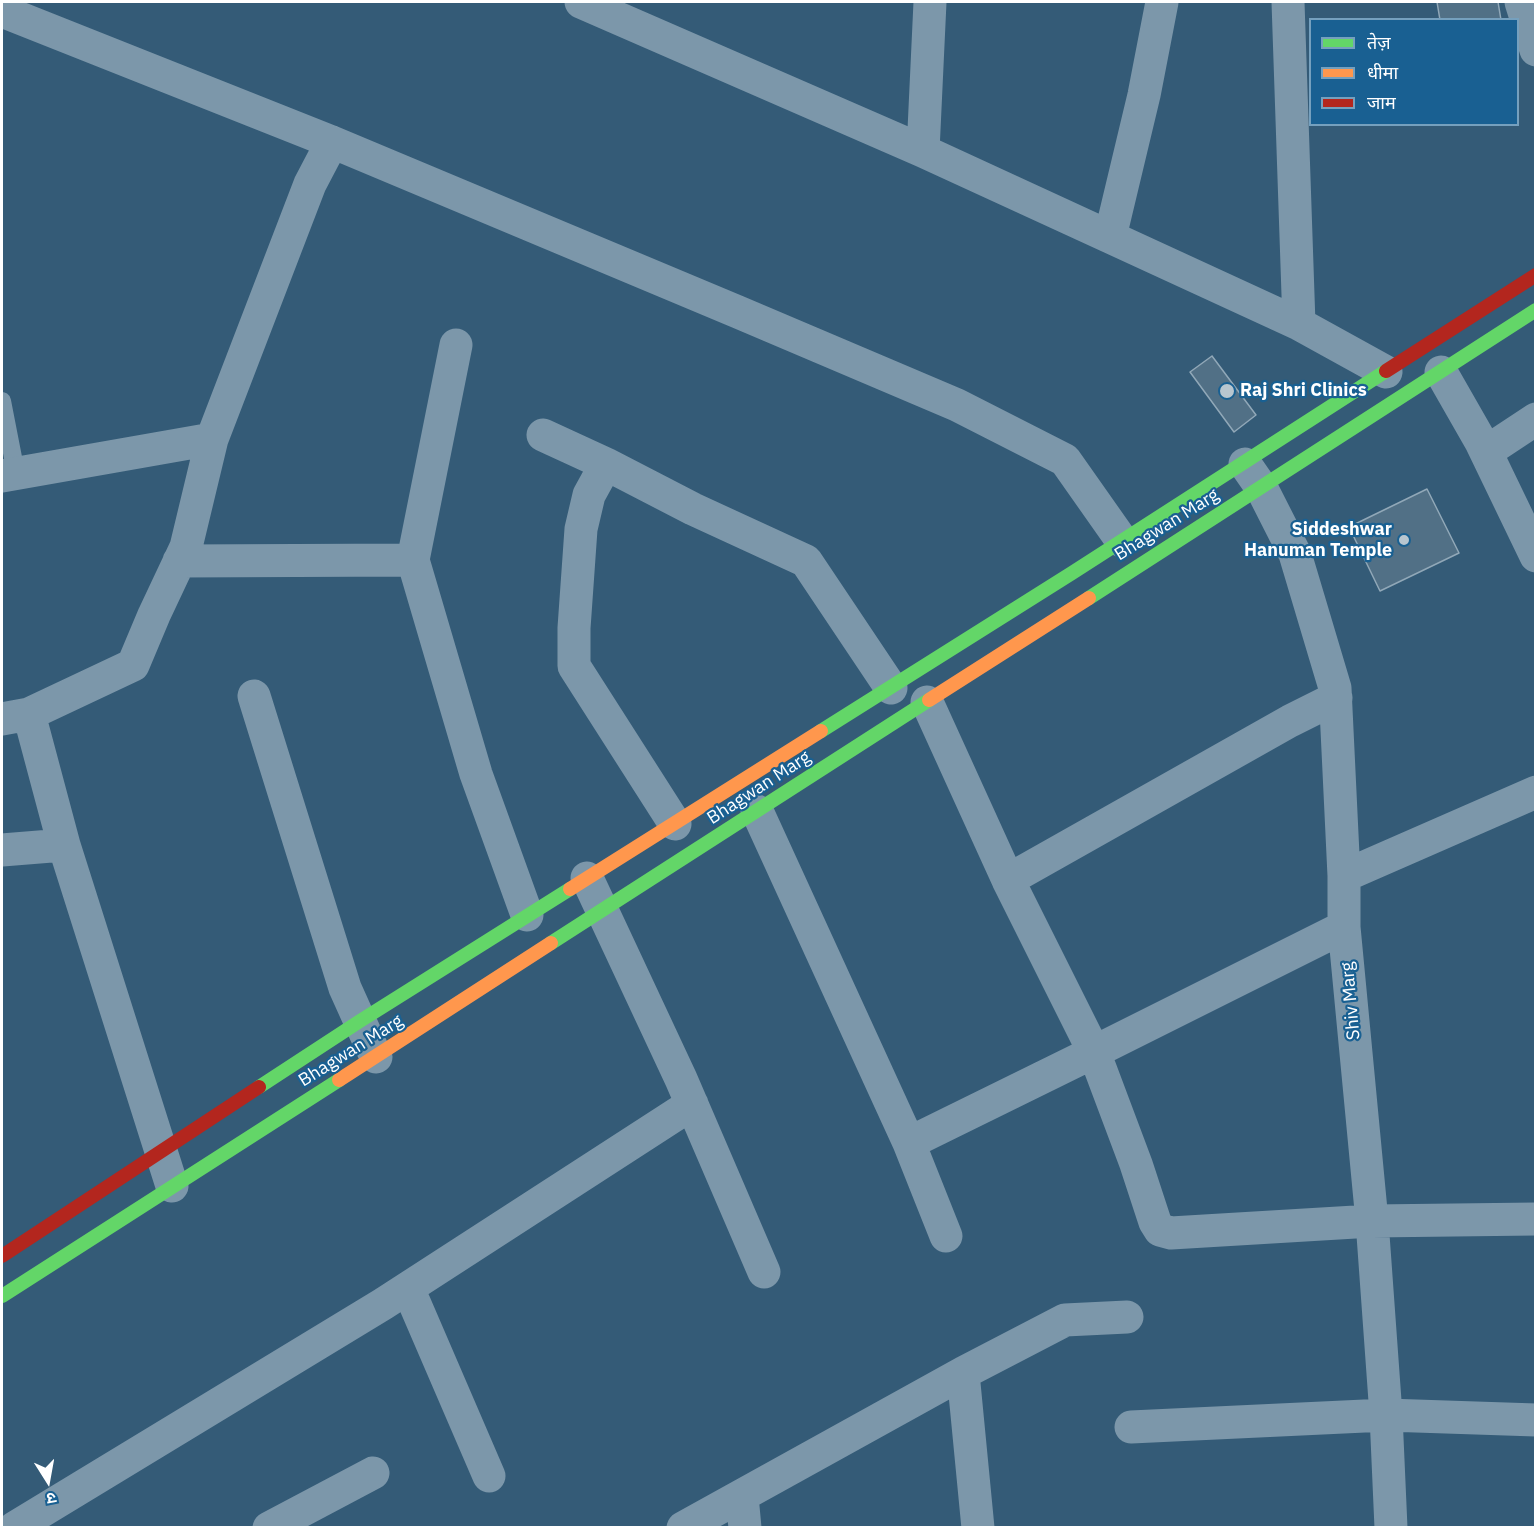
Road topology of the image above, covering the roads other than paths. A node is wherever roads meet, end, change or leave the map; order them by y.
1 (930, 2) edge
2 (1162, 2) edge
3 (1288, 2) edge
4 (1521, 2) edge
5 (593, 4) edge
6 (2, 11) edge
7 (1536, 50) edge
8 (332, 142) junction
9 (923, 151) junction
10 (1110, 237) junction
11 (1536, 275) edge
12 (1536, 310) edge
13 (1299, 324) junction
14 (456, 345) dead end
15 (1386, 372) junction
16 (1441, 372) junction
17 (2, 400) edge
18 (1536, 419) edge
19 (543, 435) dead end
20 (212, 439) junction
21 (1486, 452) junction
22 (606, 464) junction
23 (9, 475) edge
24 (1252, 475) junction
25 (1122, 541) junction
26 (1536, 556) edge
27 (412, 560) junction
28 (179, 561) junction
29 (891, 688) junction
30 (254, 696) dead end
31 (1336, 698) junction
32 (927, 702) junction
33 (15, 717) edge
34 (1536, 792) edge
35 (757, 811) junction
36 (675, 824) junction
37 (64, 844) junction
38 (2, 850) edge
39 (1344, 876) junction
40 (587, 878) junction
41 (1008, 880) junction
42 (602, 911) junction
43 (527, 915) junction
44 (1344, 927) junction
45 (360, 1020) junction
46 (1094, 1052) junction
47 (376, 1057) junction
48 (692, 1104) junction
49 (909, 1143) junction
50 (161, 1153) junction
51 (171, 1186) junction
52 (1536, 1219) edge
53 (1372, 1221) junction
54 (946, 1236) dead end
55 (2, 1257) edge
56 (764, 1272) dead end
57 (408, 1288) junction
58 (2, 1296) edge
59 (1127, 1317) dead end
60 (963, 1373) junction
61 (1386, 1415) junction
62 (1536, 1420) edge
63 (1131, 1427) dead end
64 (373, 1473) dead end
65 (489, 1476) dead end
66 (744, 1512) edge
67 (14, 1527) edge
68 (269, 1527) edge
69 (683, 1527) edge
70 (978, 1527) edge
71 (1391, 1527) edge

1 - 9 street
2 - 10 street
3 - 13 street
4 - 7 street
5 - 9 street
6 - 8 street
8 - 20 street
8 - 25 street
9 - 10 street
10 - 13 street
11 - 15 street, Bhagwan Marg
12 - 16 street, Bhagwan Marg
13 - 15 street
14 - 27 street
15 - 24 street, Bhagwan Marg
16 - 21 street
16 - 24 street, Bhagwan Marg
17 - 23 lane
18 - 21 street
19 - 22 street
20 - 23 street
20 - 28 street
21 - 26 street
22 - 29 street
22 - 36 street
24 - 25 street, Bhagwan Marg
24 - 31 street, Shiv Marg
24 - 32 street, Bhagwan Marg
25 - 29 street, Bhagwan Marg
27 - 28 street
27 - 43 street
28 - 33 street
29 - 36 street, Bhagwan Marg
30 - 45 street
31 - 39 street, Shiv Marg
31 - 41 street
32 - 35 street, Bhagwan Marg
32 - 41 street
33 - 37 street
34 - 39 street
35 - 42 street, Bhagwan Marg
35 - 49 street
36 - 40 street, Bhagwan Marg
37 - 38 street
37 - 50 street
39 - 44 street, Shiv Marg
40 - 42 street
40 - 43 street, Bhagwan Marg
41 - 46 street
42 - 47 street, Bhagwan Marg
42 - 48 street
43 - 45 street, Bhagwan Marg
44 - 46 street
44 - 53 street, Shiv Marg
45 - 47 street
45 - 50 street, Bhagwan Marg
46 - 49 street
46 - 53 street
47 - 51 street, Bhagwan Marg
48 - 56 street
48 - 57 street
49 - 54 street
50 - 51 street
50 - 55 street, Bhagwan Marg
51 - 58 street, Bhagwan Marg
52 - 53 street
53 - 61 street, Shiv Marg
57 - 65 street
57 - 67 street
59 - 60 street
60 - 66 street
60 - 70 street
61 - 62 street
61 - 63 street
61 - 71 street, Shiv Marg
64 - 68 street
66 - 69 street

